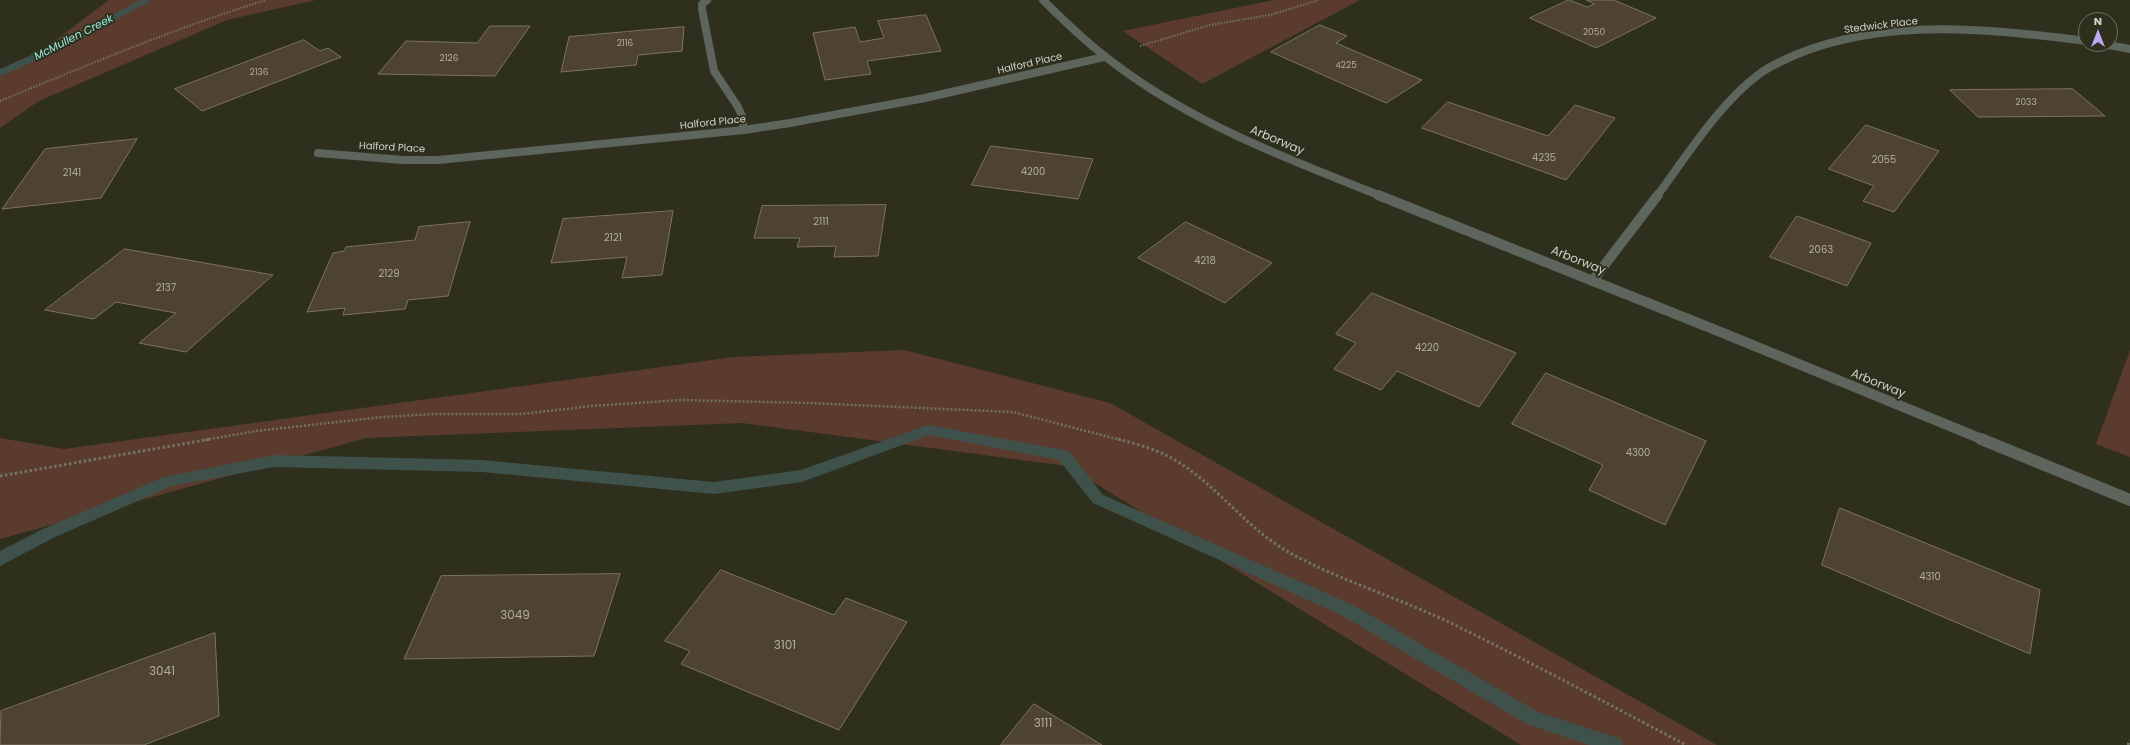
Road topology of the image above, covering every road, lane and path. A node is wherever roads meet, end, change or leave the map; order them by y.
1 (266, 0) edge
2 (707, 0) edge
3 (1043, 0) edge
4 (1320, 0) edge
5 (2078, 40) edge
6 (2118, 47) edge
7 (2130, 49) edge
8 (1104, 57) junction
9 (0, 101) edge
10 (744, 130) junction
11 (318, 153) dead end
12 (1593, 280) junction
13 (0, 476) edge
14 (2130, 500) edge
15 (2130, 740) edge
16 (1686, 745) edge
17 (2128, 745) edge

1 - 9 path
2 - 10 street
3 - 8 street, Arborway
4 - 8 path
5 - 12 street, Stedwick Place
6 - 7 street
8 - 10 street, Halford Place
8 - 12 street, Arborway
10 - 11 street, Halford Place
12 - 14 street, Arborway
13 - 16 path
15 - 17 path

